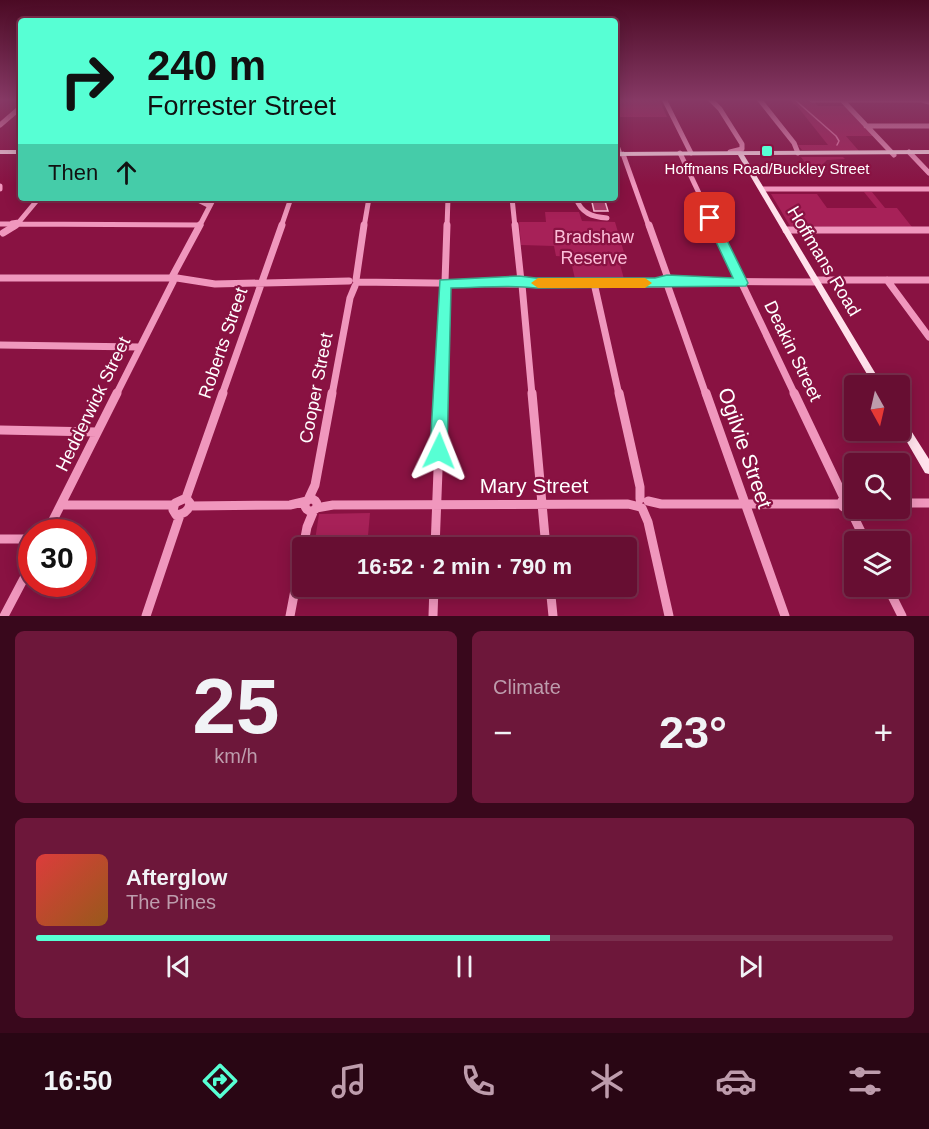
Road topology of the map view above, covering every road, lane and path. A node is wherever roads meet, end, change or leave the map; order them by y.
1 (678, 128) edge
2 (730, 128) edge
3 (781, 128) edge
4 (868, 128) edge
5 (741, 149) junction
6 (0, 152) edge
7 (18, 152) edge
8 (680, 153) junction
9 (691, 153) junction
10 (798, 153) junction
11 (893, 153) junction
12 (910, 153) junction
13 (929, 153) edge
14 (619, 154) edge
15 (929, 173) edge
16 (762, 189) junction
17 (929, 189) edge
18 (36, 201) edge
19 (200, 201) edge
20 (212, 201) edge
21 (290, 201) edge
22 (368, 201) edge
23 (447, 201) edge
24 (512, 201) edge
25 (577, 201) edge
26 (210, 206) junction
27 (607, 218) dead end
28 (15, 223) junction
29 (1, 224) edge
30 (201, 225) junction
31 (786, 230) junction
32 (929, 230) edge
33 (1, 234) edge
34 (0, 278) edge
35 (887, 280) junction
36 (929, 280) edge
37 (172, 281) junction
38 (817, 281) junction
39 (261, 283) junction
40 (353, 283) junction
41 (444, 283) junction
42 (520, 283) junction
43 (594, 283) junction
44 (668, 283) junction
45 (742, 283) junction
46 (929, 337) edge
47 (0, 345) edge
48 (139, 347) junction
49 (873, 375) edge
50 (0, 430) edge
51 (97, 432) junction
52 (910, 437) edge
53 (928, 467) edge
54 (844, 493) edge
55 (188, 502) junction
56 (844, 503) edge
57 (910, 503) edge
58 (929, 503) edge
59 (542, 504) junction
60 (644, 504) junction
61 (746, 504) junction
62 (61, 505) junction
63 (174, 505) junction
64 (311, 505) junction
65 (437, 505) junction
66 (180, 515) junction
67 (54, 519) edge
68 (305, 537) edge
69 (436, 537) edge
70 (545, 537) edge
71 (0, 539) edge
72 (18, 539) edge
73 (18, 590) edge
74 (294, 597) edge
75 (434, 597) edge
76 (551, 597) edge
77 (892, 597) edge
78 (4, 616) edge
79 (146, 616) edge
80 (290, 616) edge
81 (433, 616) edge
82 (553, 616) edge
83 (669, 616) edge
84 (785, 616) edge
85 (902, 616) edge

1 - 9 street
2 - 5 street
3 - 10 street
4 - 11 street
5 - 9 main road
5 - 10 main road
5 - 16 main road, Hoffmans Road
6 - 7 main road
8 - 9 main road
8 - 14 main road
8 - 45 street, Deakin Street
10 - 11 main road
11 - 12 main road
12 - 13 main road
12 - 15 street
14 - 44 street, Ogilvie Street
16 - 17 street
16 - 31 main road, Hoffmans Road
18 - 28 street
19 - 26 street
20 - 26 street, Hedderwick Street
21 - 39 street, Roberts Street
22 - 40 street, Cooper Street
23 - 41 street
24 - 42 street
25 - 27 street
26 - 30 street, Hedderwick Street
28 - 29 street
28 - 30 street
28 - 33 street
30 - 37 street, Hedderwick Street
31 - 32 street
31 - 38 main road, Hoffmans Road
34 - 37 street
35 - 36 street
35 - 38 street
35 - 46 street
37 - 39 street
37 - 48 street, Hedderwick Street
38 - 45 street
38 - 49 main road, Hoffmans Road
39 - 40 street
39 - 55 street, Roberts Street
40 - 41 street
40 - 64 street, Cooper Street
41 - 42 street
41 - 65 street
42 - 43 street
42 - 59 street
43 - 44 street
43 - 60 street
44 - 45 street
44 - 61 street, Ogilvie Street
45 - 54 street, Deakin Street
47 - 48 street
48 - 51 street, Hedderwick Street
50 - 51 street
51 - 62 street, Hedderwick Street
52 - 53 main road
55 - 63 street, Mary Street
55 - 64 street, Mary Street
55 - 66 street
56 - 61 street, Mary Street
57 - 58 street
59 - 60 street, Mary Street
59 - 65 street, Mary Street
59 - 70 street
60 - 61 street, Mary Street
60 - 83 street
61 - 84 street, Ogilvie Street
62 - 63 street
62 - 67 street, Hedderwick Street
63 - 66 street
64 - 65 street, Mary Street
64 - 68 street, Cooper Street
65 - 69 street
66 - 79 street
71 - 72 street
73 - 78 street
74 - 80 street, Cooper Street
75 - 81 street
76 - 82 street
77 - 85 street

